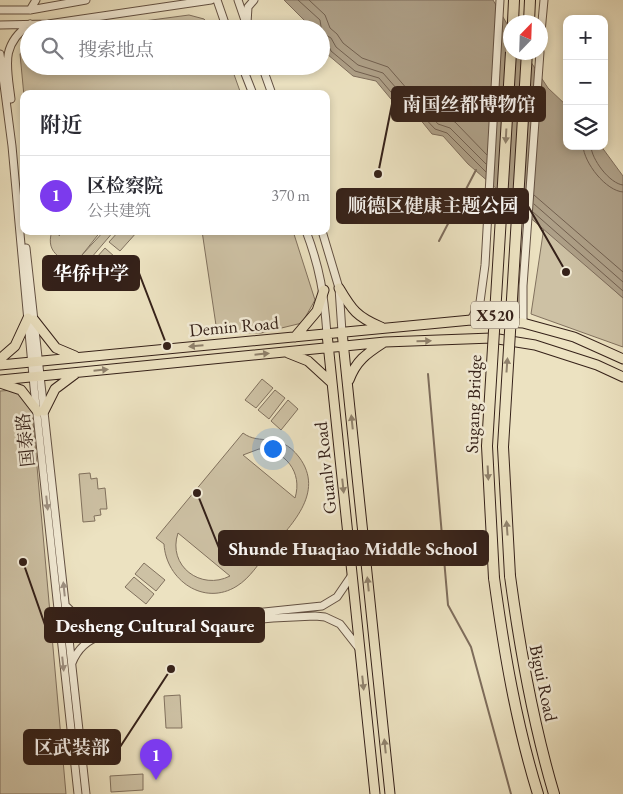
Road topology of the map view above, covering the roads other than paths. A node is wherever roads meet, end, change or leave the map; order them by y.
1 (36, 0) edge
2 (86, 0) edge
3 (211, 0) edge
4 (217, 0) edge
5 (238, 0) edge
6 (254, 0) edge
7 (500, 0) edge
8 (514, 0) edge
9 (530, 0) edge
10 (544, 0) edge
11 (0, 10) edge
12 (30, 10) junction
13 (513, 15) edge
14 (529, 15) edge
15 (543, 15) edge
16 (74, 20) edge
17 (224, 20) edge
18 (245, 20) edge
19 (247, 20) edge
20 (0, 24) edge
21 (20, 24) edge
22 (20, 33) edge
23 (0, 54) edge
24 (511, 60) edge
25 (527, 60) edge
26 (539, 60) edge
27 (245, 75) edge
28 (265, 75) edge
29 (251, 90) edge
30 (271, 90) edge
31 (20, 184) edge
32 (20, 219) edge
33 (22, 235) edge
34 (25, 235) edge
35 (308, 235) edge
36 (323, 235) edge
37 (339, 288) junction
38 (324, 290) junction
39 (31, 319) junction
40 (471, 320) junction
41 (523, 323) junction
42 (384, 328) junction
43 (342, 332) junction
44 (327, 334) junction
45 (296, 337) junction
46 (385, 342) junction
47 (343, 346) junction
48 (328, 348) junction
49 (286, 352) junction
50 (80, 357) junction
51 (0, 359) edge
52 (623, 359) edge
53 (35, 361) junction
54 (0, 365) edge
55 (78, 372) junction
56 (623, 376) edge
57 (37, 377) junction
58 (0, 382) edge
59 (348, 382) junction
60 (333, 384) junction
61 (41, 411) junction
62 (352, 575) junction
63 (510, 576) joint
64 (494, 578) joint
65 (66, 605) junction
66 (105, 631) junction
67 (64, 634) junction
68 (360, 649) junction
69 (71, 666) junction
70 (78, 794) edge
71 (86, 794) edge
72 (375, 794) edge
73 (390, 794) edge
74 (538, 794) edge
75 (554, 794) edge

1 - 12 street
2 - 12 street
3 - 16 street
4 - 17 street
5 - 18 street
6 - 19 street
7 - 40 street
8 - 13 highway
9 - 14 highway
10 - 15 street
11 - 12 street
20 - 21 street
22 - 31 street
23 - 32 street
24 -> 64 highway, Sugang Bridge / X520, bridge
63 -> 25 highway, Sugang Bridge / X520, bridge
26 - 41 street
27 - 29 street
28 - 30 street
33 - 39 street
34 - 39 street
35 - 38 street, Guanlv Road
36 - 37 street, Guanlv Road
37 - 42 main road
37 - 43 street, Guanlv Road
38 - 44 street, Guanlv Road
38 - 45 main road
39 - 50 main road
39 - 51 main road
39 - 53 street, 国泰路
40 - 41 main road, Demin Road
40 - 42 main road, Demin Road
41 - 52 main road, Demin Road
42 - 43 main road, Demin Road
43 - 44 main road, Demin Road
43 - 47 main road, Guanlv Road
44 - 45 main road, Demin Road
44 - 48 main road, Guanlv Road
45 -> 50 main road, Demin Road
46 - 47 main road
46 -> 56 main road
46 - 59 main road
47 - 48 main road
47 - 59 main road, Guanlv Road
48 - 49 main road
48 - 60 main road, Guanlv Road
55 -> 49 main road
49 - 60 main road
50 - 53 main road, Demin Road
53 - 54 main road, Demin Road
53 - 57 street, 国泰路
55 - 57 main road
55 - 61 main road
57 - 58 main road
57 - 61 street, 国泰路
58 - 61 main road
73 -> 59 main road, Guanlv Road
60 -> 62 main road, Guanlv Road
65 -> 61 street
61 -> 67 street, 国泰路
62 - 66 street
62 - 68 main road, Guanlv Road
63 - 75 highway, Bigui Road / X520
64 - 74 highway, Bigui Road / X520
65 - 66 street
65 - 67 street
66 - 67 street
66 - 68 street
66 - 69 street
67 - 69 street
67 -> 70 street, 国泰路
68 -> 72 main road, Guanlv Road
69 - 71 street

